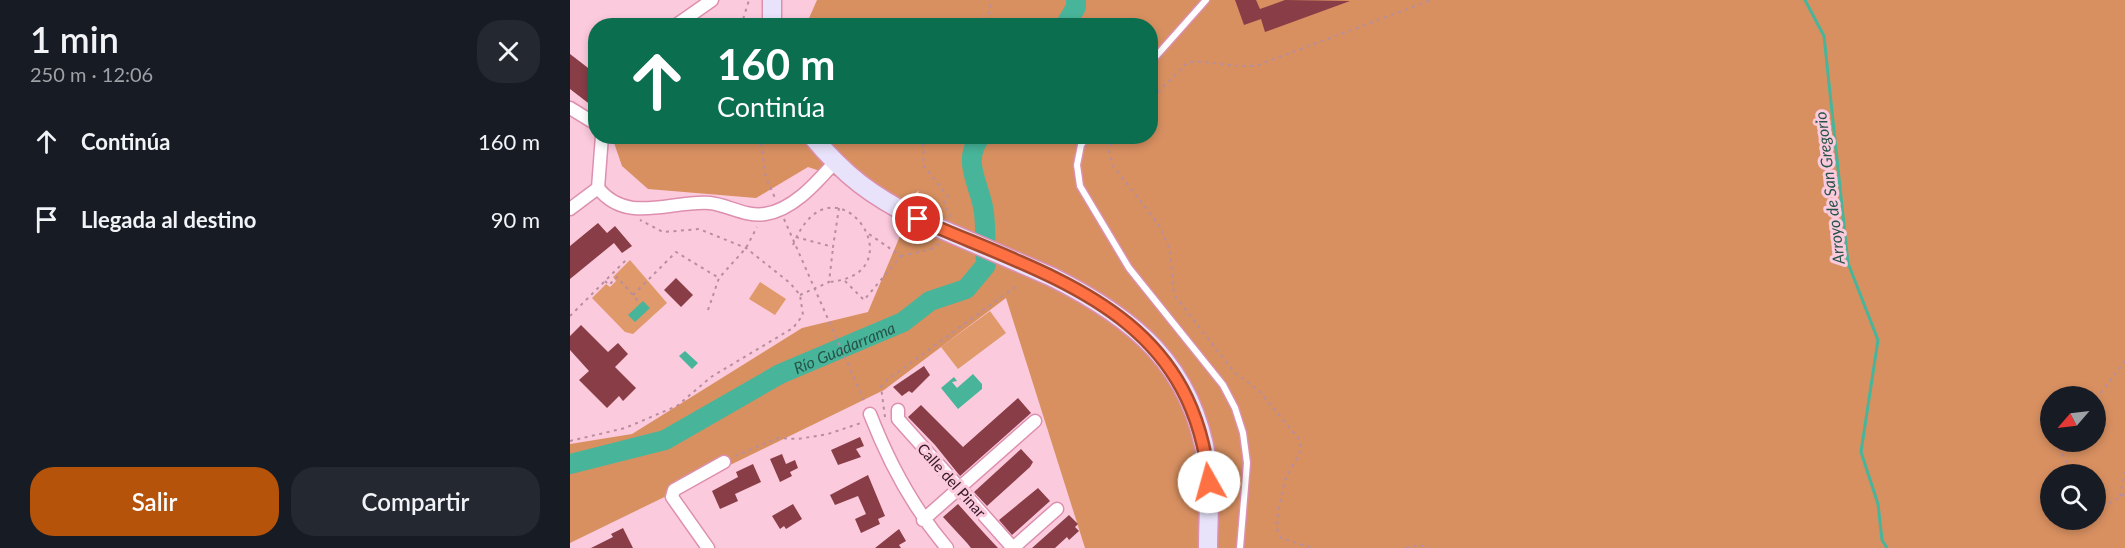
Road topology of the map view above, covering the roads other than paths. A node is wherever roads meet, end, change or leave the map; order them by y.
1 (712, 0) edge
2 (771, 0) edge
3 (1206, 0) edge
4 (686, 18) edge
5 (772, 18) edge
6 (1158, 54) edge
7 (570, 108) edge
8 (588, 119) edge
9 (601, 144) edge
10 (819, 144) edge
11 (1082, 144) edge
12 (834, 163) junction
13 (598, 188) junction
14 (570, 209) edge
15 (898, 410) dead end
16 (871, 419) road end
17 (1035, 421) dead end
18 (724, 462) road end
19 (959, 488) junction
20 (1057, 509) dead end
21 (922, 520) junction
22 (1208, 546) edge
23 (708, 548) edge
24 (947, 548) edge
25 (1013, 548) edge
26 (1240, 548) edge

1 - 4 street
2 - 5 main road
3 - 6 lane
7 - 8 street
9 - 13 street
10 - 12 main road
11 - 26 lane
12 - 13 street
12 - 22 main road, bridge
13 - 14 street
15 - 19 street, Calle del Pinar
16 - 21 street
17 - 19 street
18 - 23 street
19 - 21 street
19 - 25 street, Calle del Pinar
20 - 25 street
21 - 24 street

